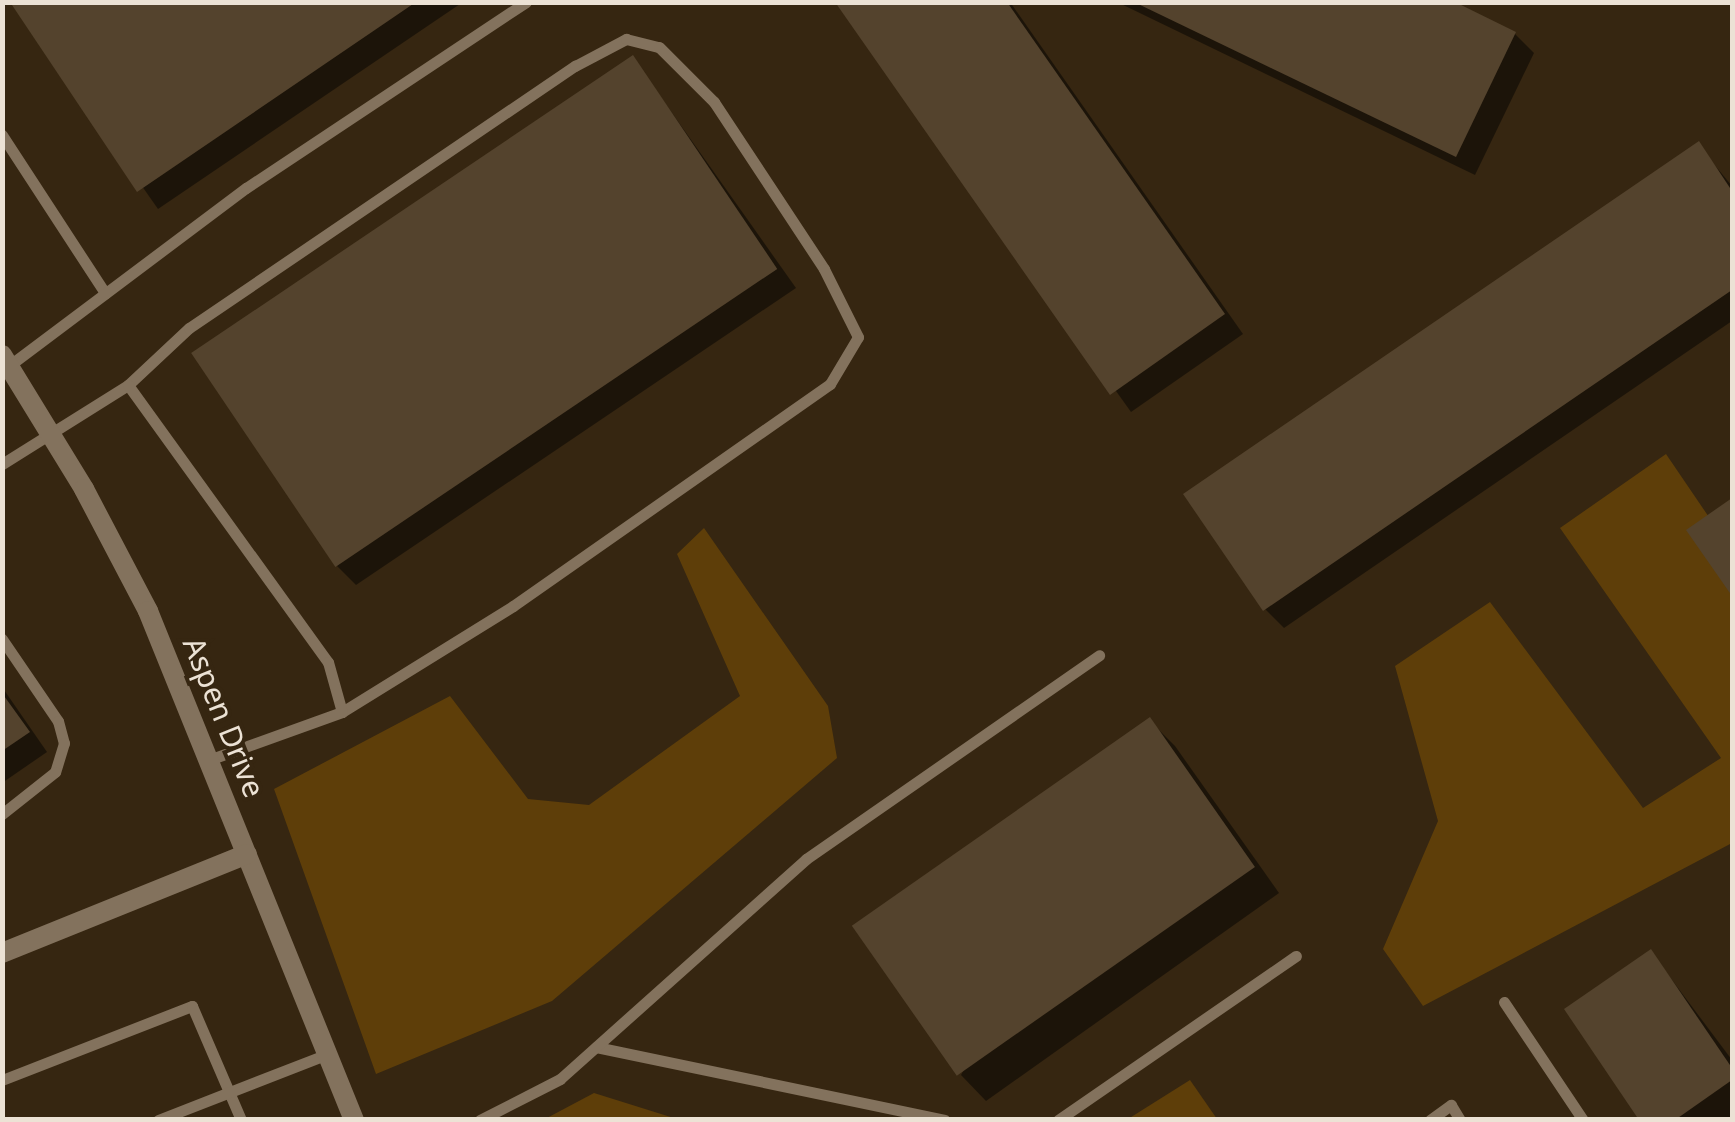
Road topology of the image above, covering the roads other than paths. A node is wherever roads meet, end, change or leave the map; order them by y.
1 (526, 2) edge
2 (2, 135) edge
3 (105, 294) junction
4 (5, 364) edge
5 (128, 385) junction
6 (48, 430) junction
7 (2, 464) edge
8 (2, 639) edge
9 (1098, 655) dead end
10 (342, 712) junction
11 (209, 760) junction
12 (2, 814) edge
13 (247, 854) junction
14 (2, 953) edge
15 (1296, 956) dead end
16 (1504, 1002) dead end
17 (596, 1046) junction
18 (328, 1054) junction
19 (2, 1080) edge
20 (230, 1092) junction
21 (158, 1120) edge
22 (241, 1120) edge
23 (354, 1120) edge
24 (480, 1120) edge
25 (944, 1120) edge
26 (1058, 1120) edge
27 (1430, 1120) edge
28 (1460, 1120) edge
29 (1582, 1120) edge

1 - 3 lane
2 - 3 lane
3 - 4 lane
4 - 6 street, Aspen Drive
5 - 6 lane
5 - 10 lane
5 - 10 lane
6 - 7 lane
6 - 11 street, Aspen Drive
8 - 12 lane
9 - 17 lane
10 - 11 lane
11 - 13 street, Aspen Drive
13 - 14 street
13 - 18 street, Aspen Drive
15 - 26 lane
16 - 29 lane
17 - 24 lane
17 - 25 lane
18 - 20 lane
18 - 23 street, Aspen Drive
19 - 20 lane
20 - 21 lane
20 - 22 lane
27 - 28 lane

